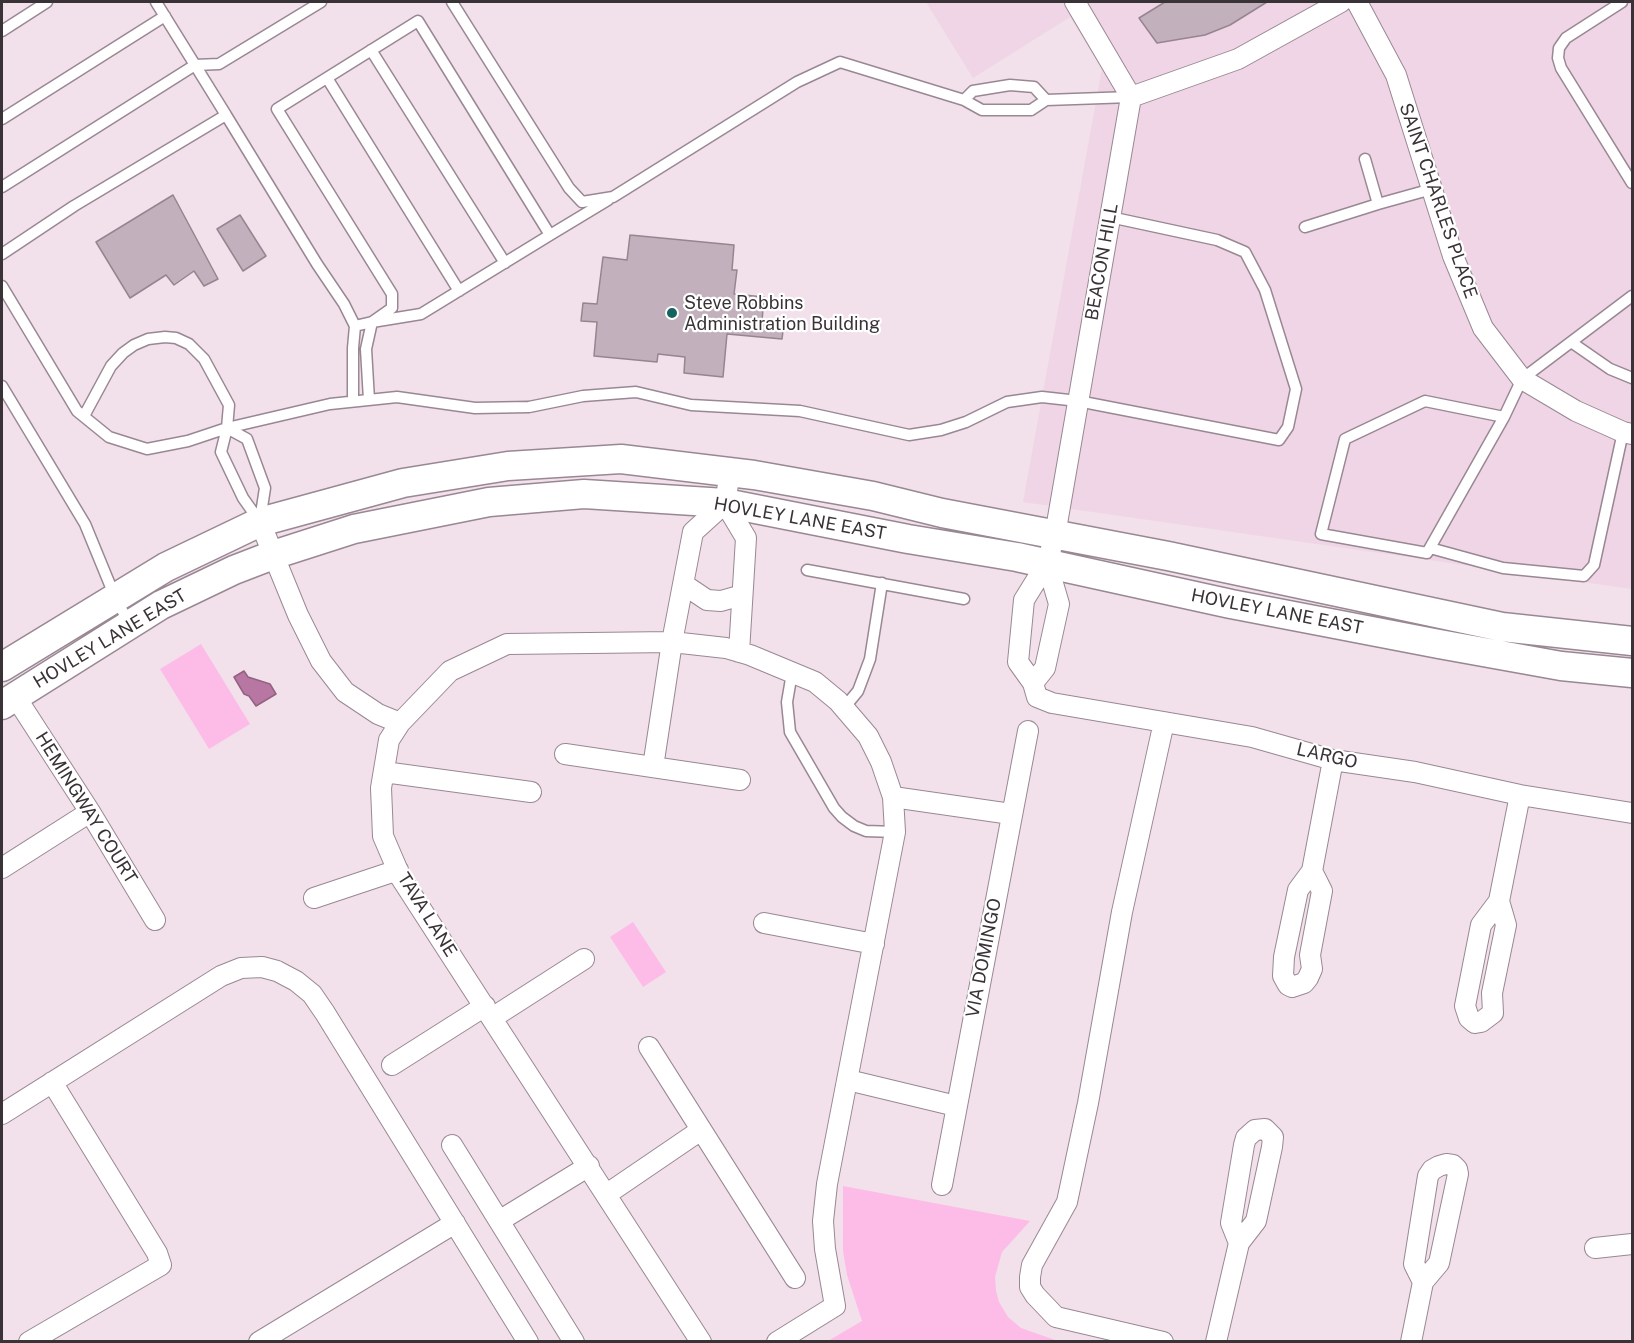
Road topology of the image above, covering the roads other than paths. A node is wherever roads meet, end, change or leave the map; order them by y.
1 (47, 2) edge
2 (156, 2) edge
3 (321, 2) edge
4 (453, 2) edge
5 (1075, 2) edge
6 (1341, 2) edge
7 (1357, 2) edge
8 (1622, 2) edge
9 (165, 16) junction
10 (2, 31) edge
11 (371, 50) junction
12 (195, 65) junction
13 (327, 78) junction
14 (1131, 97) junction
15 (964, 100) junction
16 (1046, 100) junction
17 (226, 116) junction
18 (2, 119) edge
19 (1365, 159) dead end
20 (1632, 183) edge
21 (2, 187) edge
22 (1432, 189) junction
23 (613, 197) junction
24 (1377, 204) junction
25 (1110, 217) junction
26 (1305, 227) dead end
27 (550, 235) junction
28 (2, 254) edge
29 (505, 263) junction
30 (2, 286) edge
31 (459, 291) junction
32 (1632, 296) edge
33 (372, 322) junction
34 (355, 326) junction
35 (1571, 342) junction
36 (1632, 378) edge
37 (1522, 379) junction
38 (2, 386) edge
39 (369, 400) junction
40 (1078, 401) junction
41 (353, 402) junction
42 (84, 416) junction
43 (1504, 417) junction
44 (226, 428) junction
45 (1628, 433) edge
46 (730, 472) junction
47 (725, 503) junction
48 (260, 522) junction
49 (1054, 536) junction
50 (1430, 548) junction
51 (273, 555) junction
52 (1047, 563) junction
53 (807, 570) dead end
54 (882, 583) junction
55 (683, 584) junction
56 (742, 595) junction
57 (115, 597) junction
58 (964, 599) dead end
59 (130, 625) junction
60 (1632, 641) edge
61 (672, 642) junction
62 (739, 652) junction
63 (2, 667) edge
64 (792, 673) junction
65 (1632, 673) edge
66 (1033, 683) junction
67 (8, 701) edge
68 (844, 708) junction
69 (1164, 722) junction
70 (400, 723) junction
71 (1028, 731) dead end
72 (565, 754) dead end
73 (1333, 760) junction
74 (653, 767) junction
75 (384, 772) junction
76 (740, 780) dead end
77 (531, 792) dead end
78 (1520, 795) junction
79 (893, 796) junction
80 (90, 812) junction
81 (1632, 813) edge
82 (1011, 814) junction
83 (895, 832) junction
84 (2, 868) edge
85 (398, 870) junction
86 (1312, 871) junction
87 (314, 898) dead end
88 (1498, 901) junction
89 (155, 920) dead end
90 (764, 923) dead end
91 (874, 944) junction
92 (584, 958) dead end
93 (488, 1012) junction
94 (648, 1047) dead end
95 (392, 1065) dead end
96 (848, 1080) junction
97 (52, 1082) junction
98 (956, 1106) junction
99 (2, 1114) edge
100 (701, 1130) junction
101 (452, 1145) dead end
102 (589, 1166) junction
103 (942, 1185) dead end
104 (607, 1194) junction
105 (499, 1221) junction
106 (455, 1223) junction
107 (1239, 1242) junction
108 (1632, 1244) edge
109 (1595, 1248) dead end
110 (795, 1278) dead end
111 (1423, 1282) junction
112 (692, 1338) edge
113 (29, 1341) edge
114 (259, 1341) edge
115 (528, 1341) edge
116 (574, 1341) edge
117 (777, 1341) edge
118 (1163, 1341) edge
119 (1216, 1341) edge
120 (1411, 1341) edge

1 - 10 lane
2 - 9 lane
3 - 12 lane
4 - 23 lane
5 - 14 street
6 - 14 street
7 - 22 street, SAINT CHARLES PLACE
8 - 20 lane
9 - 12 lane
9 - 18 lane
11 - 13 lane
11 - 27 lane
11 - 29 lane
12 - 17 lane
12 - 21 lane
13 - 31 lane
13 - 33 lane
14 - 16 lane
14 - 25 street, BEACON HILL
15 - 16 lane
15 - 16 lane
15 - 23 lane
17 - 28 lane
17 - 34 lane
19 - 24 lane
22 - 24 lane
22 - 37 street, SAINT CHARLES PLACE
23 - 27 lane
24 - 26 lane
25 - 40 street, BEACON HILL
25 - 40 lane
27 - 29 lane
29 - 31 lane
30 - 42 lane
31 - 33 lane
32 - 35 lane
33 - 34 lane
33 - 39 lane
34 - 41 lane
35 - 36 lane
35 - 37 lane
37 - 43 lane
37 - 45 street, SAINT CHARLES PLACE
38 - 57 lane
39 - 40 lane
39 - 41 lane
40 - 49 street, BEACON HILL
41 - 44 lane
42 - 44 lane
42 - 44 lane
43 - 50 lane
43 - 50 lane
44 - 48 lane
44 - 48 lane
45 - 50 lane
46 - 47 street
46 - 48 main road, HOVLEY LANE EAST
46 - 49 main road, HOVLEY LANE EAST
47 - 51 main road, HOVLEY LANE EAST
47 - 52 main road, HOVLEY LANE EAST
47 - 55 street
47 - 56 street
48 - 51 street
48 - 57 main road, HOVLEY LANE EAST
49 - 52 street, LARGO
49 - 60 main road, HOVLEY LANE EAST
51 - 59 main road, HOVLEY LANE EAST
51 - 70 street
52 - 65 main road, HOVLEY LANE EAST
52 - 66 street
52 - 66 street, LARGO
53 - 54 lane
54 - 58 lane
54 - 68 lane
55 - 56 street
55 - 61 street
56 - 62 street
57 - 59 lane
57 - 63 main road, HOVLEY LANE EAST
59 - 67 main road, HOVLEY LANE EAST
61 - 62 street, TAVA LANE
61 - 70 street, TAVA LANE
61 - 74 street
62 - 64 street, TAVA LANE
64 - 68 street, TAVA LANE
64 - 83 lane
66 - 69 street, LARGO
67 - 80 street, HEMINGWAY COURT
68 - 79 street, TAVA LANE
69 - 73 street, LARGO
69 - 118 street
70 - 75 street, TAVA LANE
71 - 82 street, VIA DOMINGO
72 - 74 street
73 - 78 street, LARGO
73 - 86 street
74 - 76 street
75 - 77 street
75 - 85 street, TAVA LANE
78 - 81 street, LARGO
78 - 88 street
79 - 82 street
79 - 83 street, TAVA LANE
80 - 84 street
80 - 89 street, HEMINGWAY COURT
82 - 98 street, VIA DOMINGO
83 - 91 street, TAVA LANE
85 - 87 street
85 - 93 street, TAVA LANE
86 - 86 street
88 - 88 street
90 - 91 street
91 - 96 street, TAVA LANE
92 - 93 street
93 - 95 street
93 - 102 street, TAVA LANE
94 - 100 street
96 - 98 street
96 - 117 street, TAVA LANE
97 - 99 street
97 - 106 street
97 - 113 street
98 - 103 street, VIA DOMINGO
100 - 104 street
100 - 110 street
101 - 105 street
102 - 104 street, TAVA LANE
102 - 105 street
104 - 112 street, TAVA LANE
105 - 116 street
106 - 114 street
106 - 115 street
107 - 107 street
107 - 119 street
108 - 109 street
111 - 111 street
111 - 120 street

